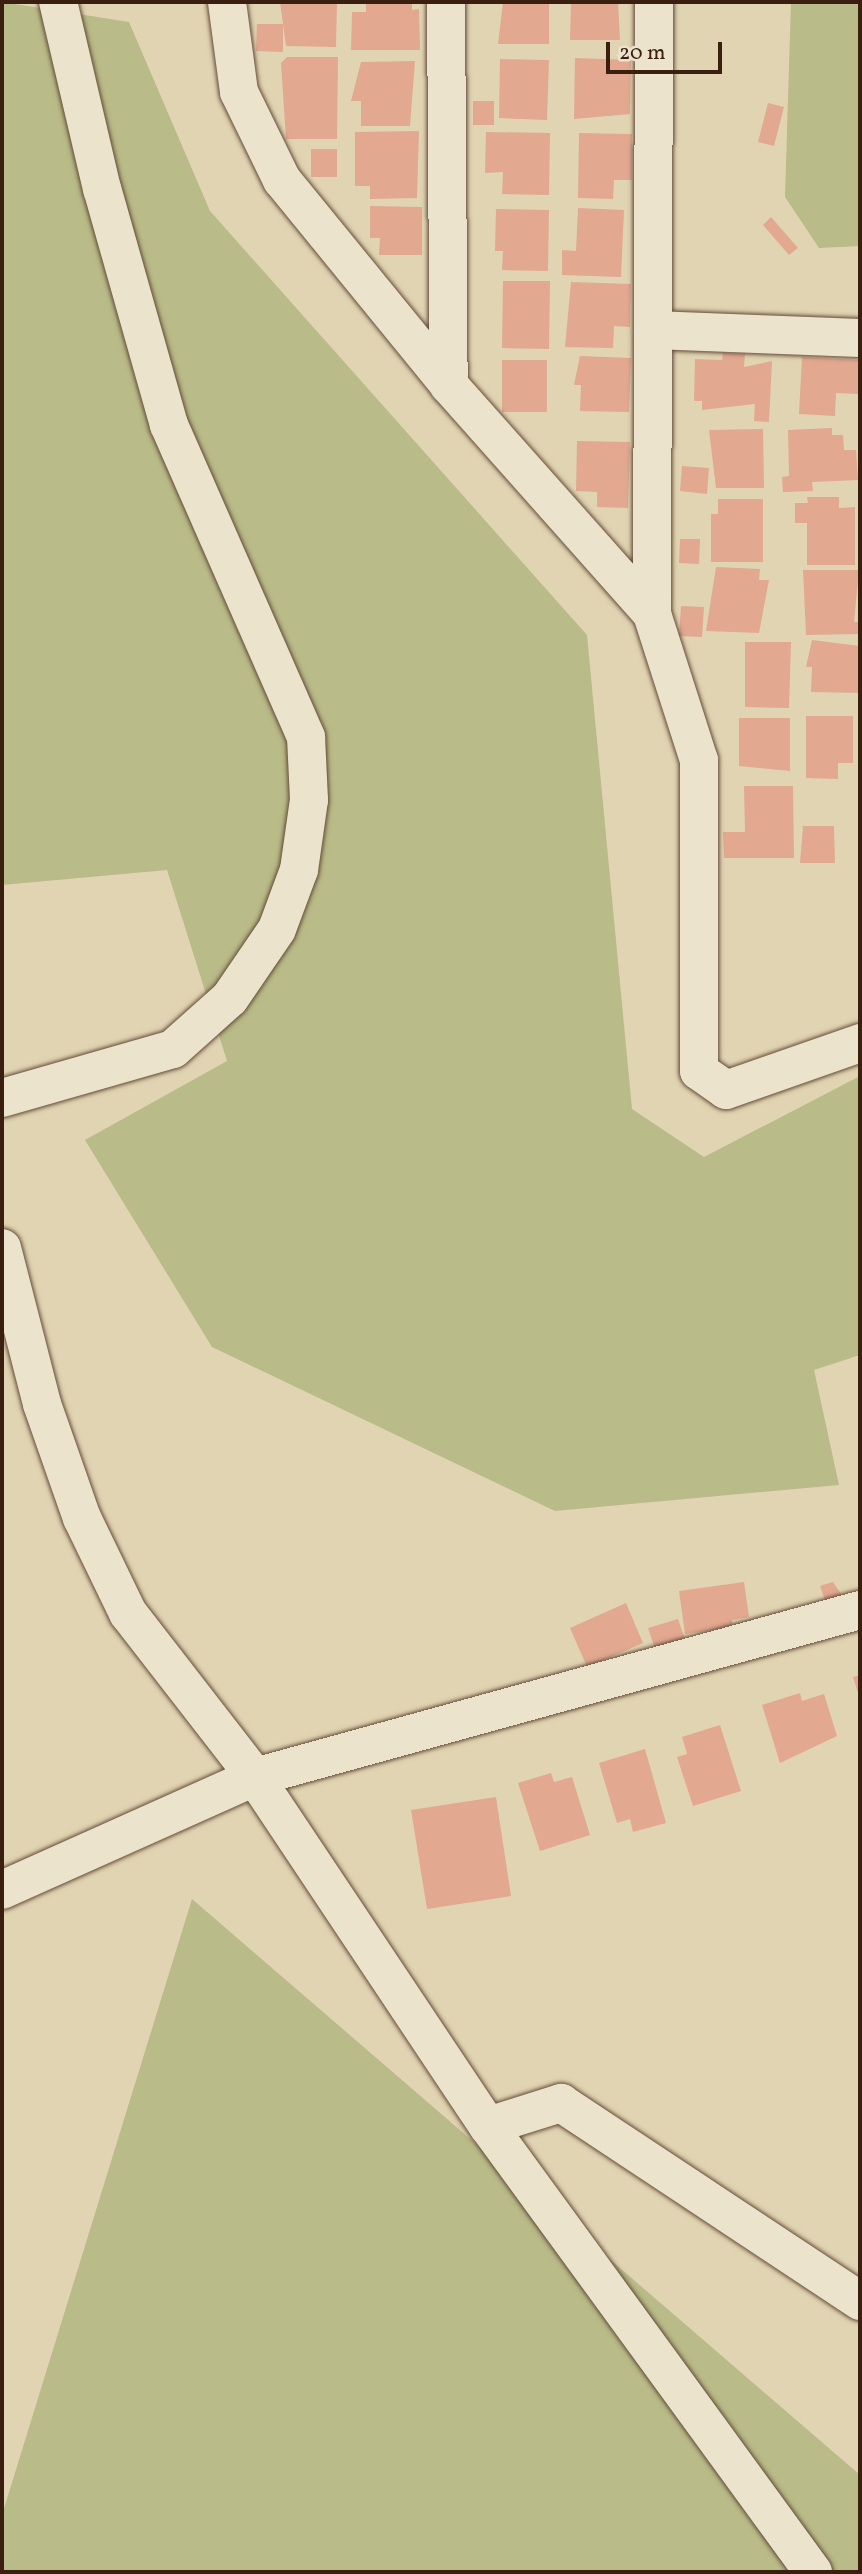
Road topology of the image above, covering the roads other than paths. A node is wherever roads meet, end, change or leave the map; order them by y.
1 (58, 2) edge
2 (227, 2) edge
3 (446, 2) edge
4 (654, 2) edge
5 (653, 330) junction
6 (860, 338) edge
7 (449, 385) junction
8 (652, 614) junction
9 (860, 1043) edge
10 (2, 1098) edge
11 (2, 1248) edge
12 (860, 1610) edge
13 (255, 1777) junction
14 (2, 1890) edge
15 (488, 2126) junction
16 (860, 2301) edge
17 (813, 2572) edge

1 - 10 street
2 - 7 street
3 - 7 street
4 - 5 street
5 - 6 street
5 - 8 street
7 - 8 street
8 - 9 street
11 - 13 street
12 - 13 street
13 - 14 street
13 - 15 street
15 - 16 street
15 - 17 street

